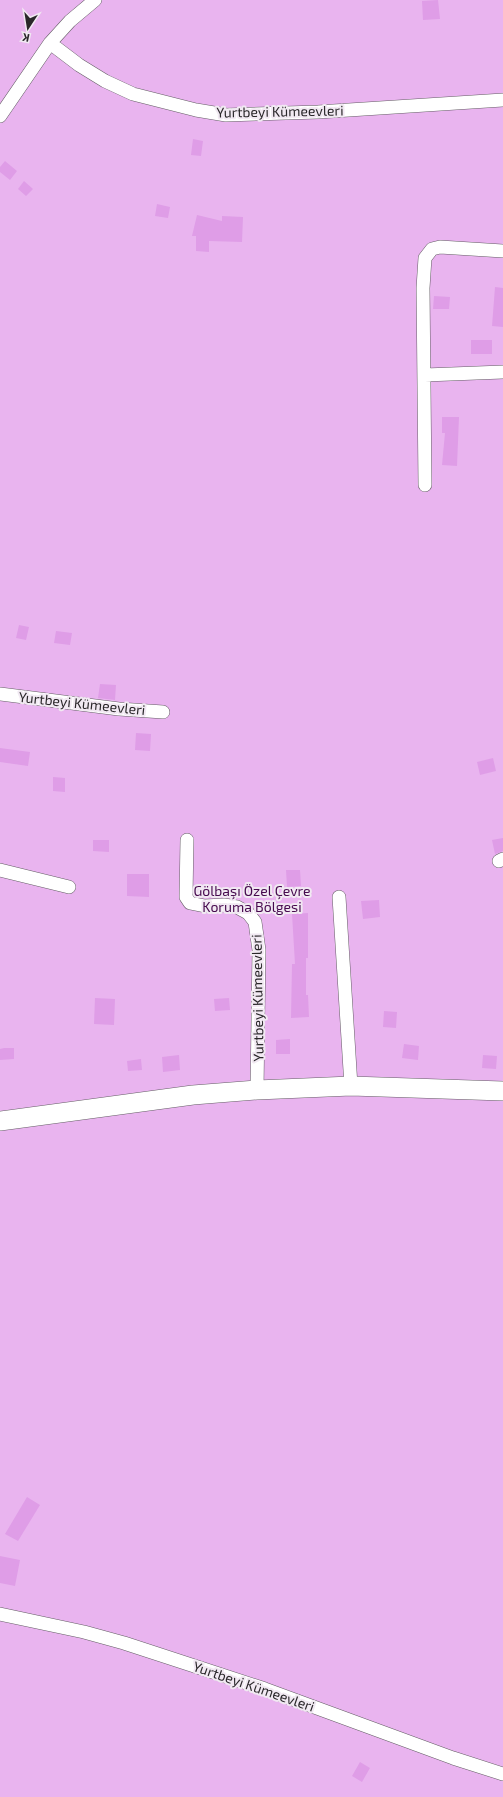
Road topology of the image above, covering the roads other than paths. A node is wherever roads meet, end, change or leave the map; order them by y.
1 (95, 0) edge
2 (50, 43) junction
3 (503, 100) edge
4 (0, 116) edge
5 (503, 251) edge
6 (503, 372) edge
7 (425, 375) junction
8 (426, 485) dead end
9 (0, 694) edge
10 (163, 712) dead end
11 (187, 840) dead end
12 (0, 870) edge
13 (69, 887) dead end
14 (339, 897) dead end
15 (351, 1086) junction
16 (257, 1090) junction
17 (503, 1091) edge
18 (0, 1121) edge
19 (0, 1614) edge
20 (503, 1774) edge

1 - 2 street
2 - 3 street, Yurtbeyi Kümeevleri
2 - 4 street
5 - 7 street
6 - 7 street
7 - 8 street
9 - 10 street, Yurtbeyi Kümeevleri
11 - 16 street, Yurtbeyi Kümeevleri
12 - 13 street
14 - 15 street
15 - 16 street
15 - 17 street
16 - 18 street
19 - 20 street, Yurtbeyi Kümeevleri

